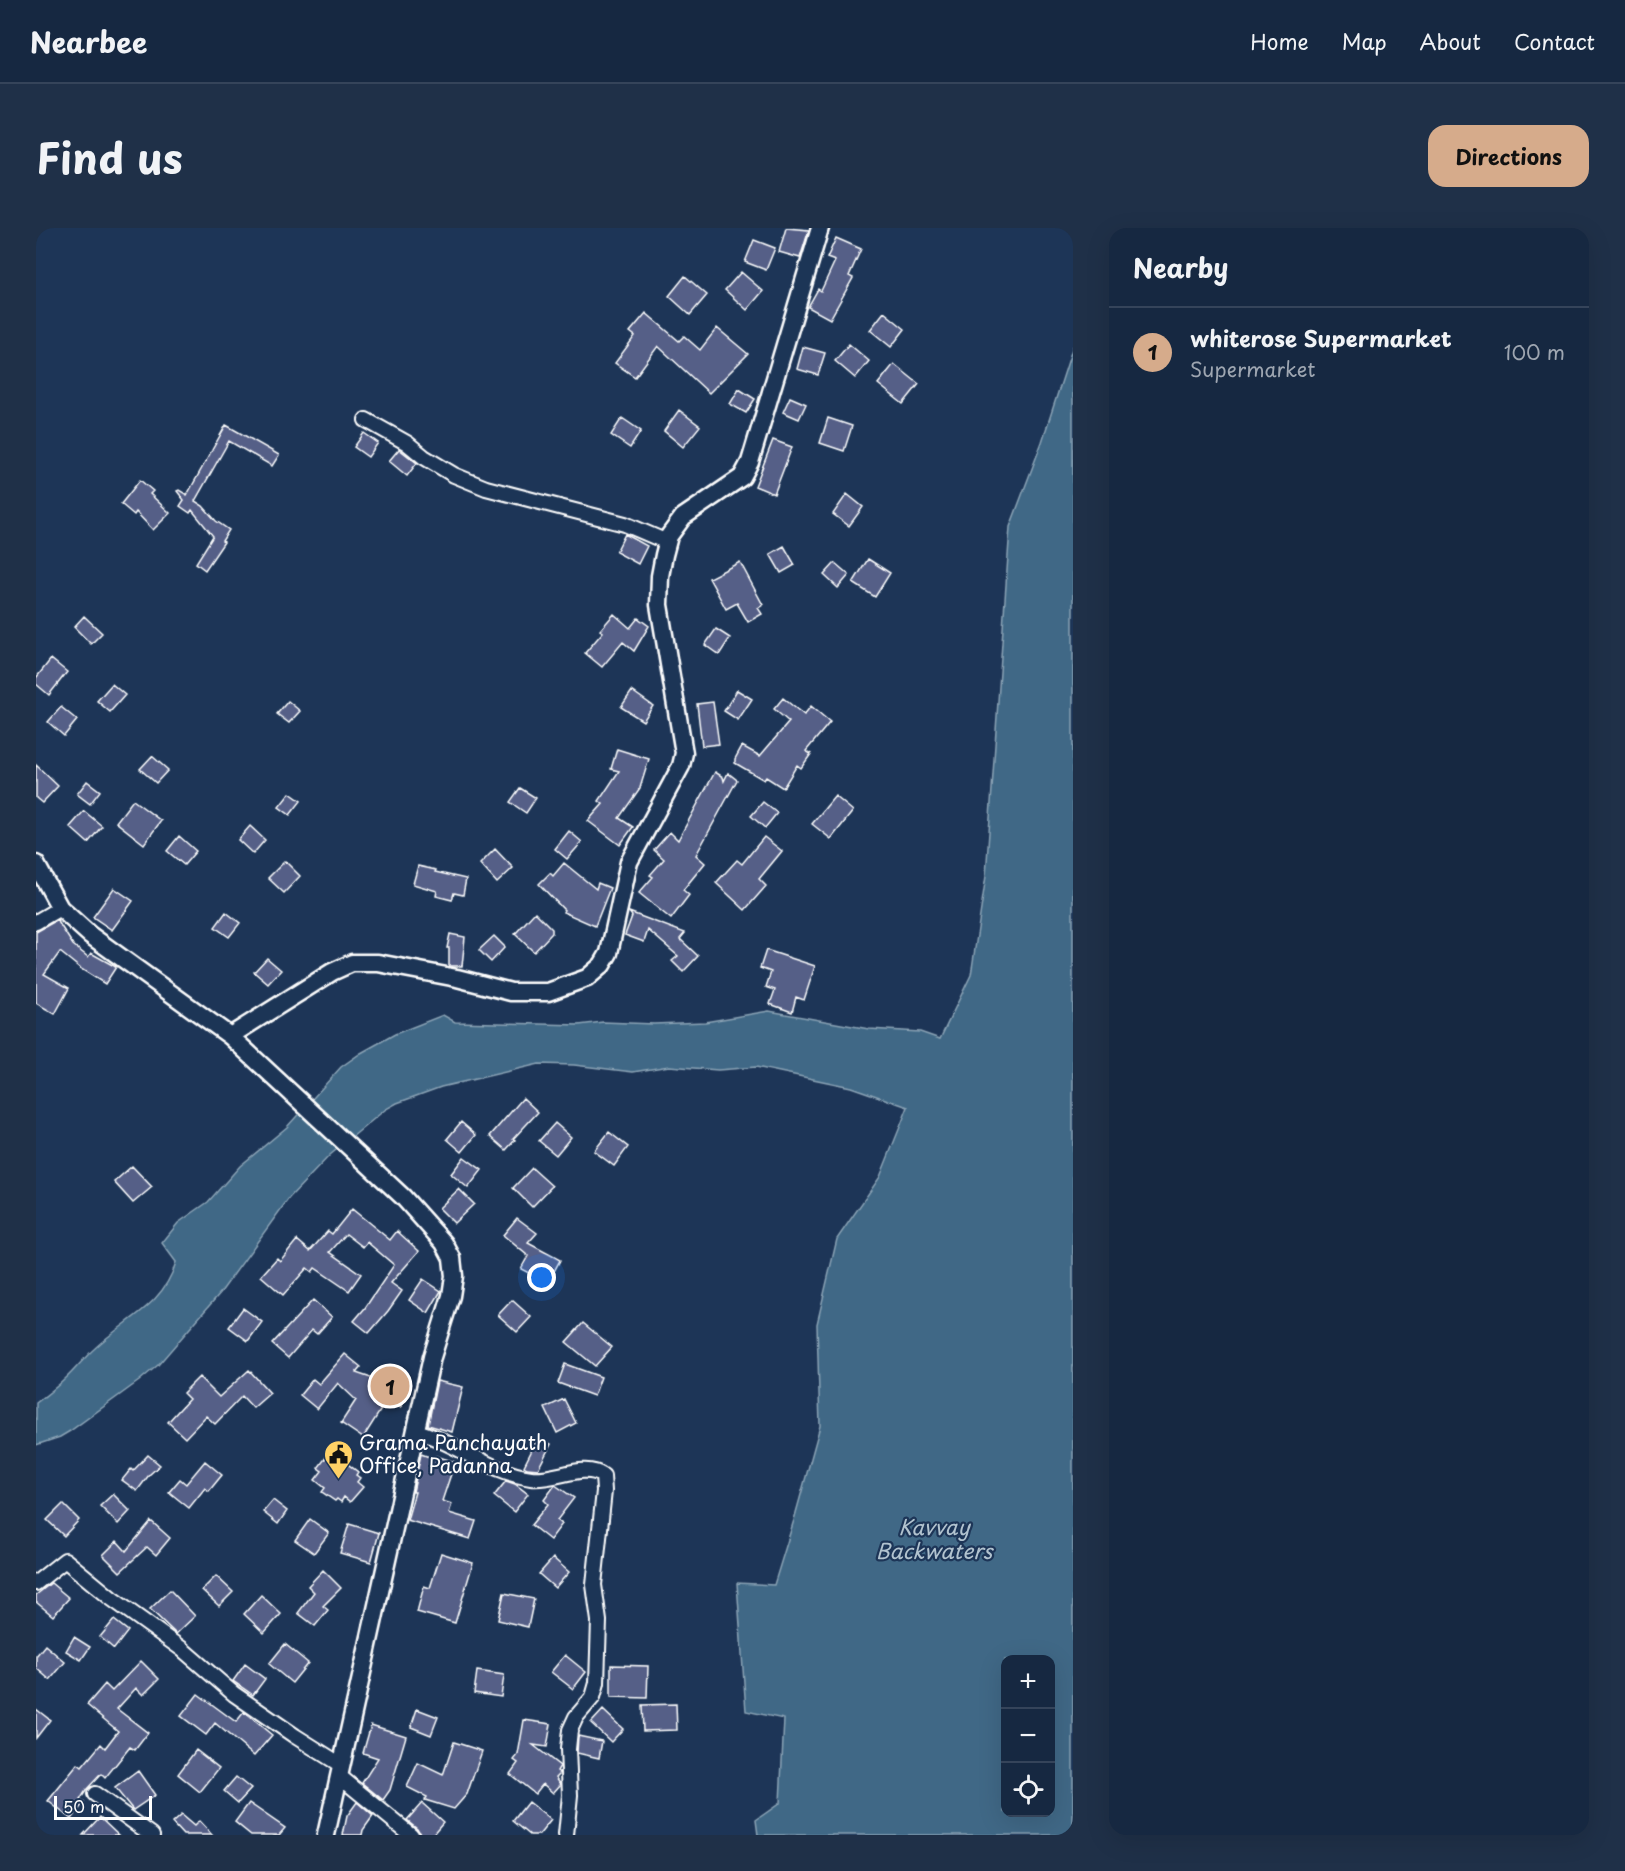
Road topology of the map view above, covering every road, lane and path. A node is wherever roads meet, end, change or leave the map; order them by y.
1 (820, 228) edge
2 (366, 420) dead end
3 (667, 542) junction
4 (36, 864) edge
5 (60, 908) junction
6 (36, 922) edge
7 (230, 1036) junction
8 (416, 1431) junction
9 (36, 1583) edge
10 (340, 1770) junction
11 (95, 1794) dead end
12 (152, 1835) edge
13 (326, 1835) edge
14 (411, 1835) edge
15 (567, 1835) edge

1 - 3 main road
2 - 3 street
3 - 7 main road
4 - 5 main road
5 - 6 street
5 - 7 main road
7 - 8 main road
8 - 10 main road
8 - 15 street
9 - 10 street
10 - 13 main road
10 - 14 street
11 - 12 street

